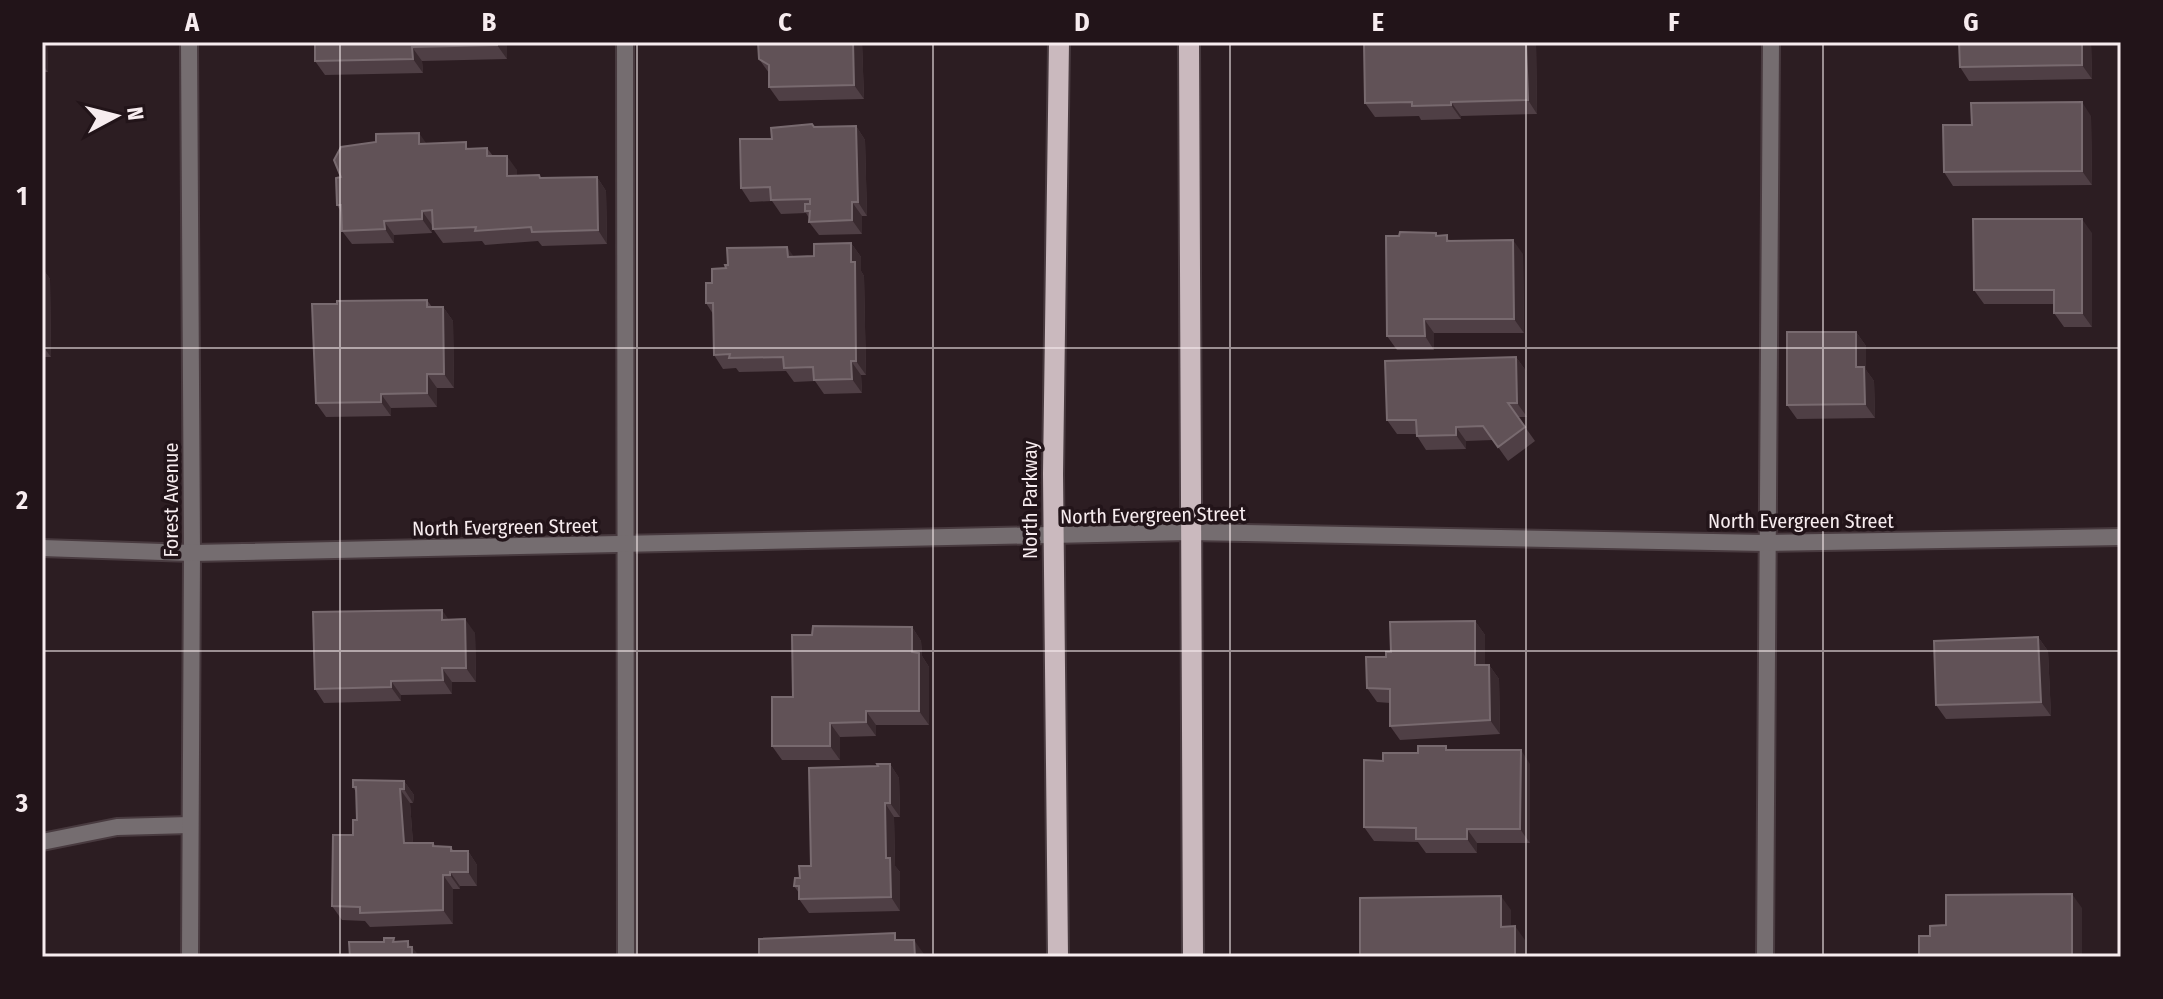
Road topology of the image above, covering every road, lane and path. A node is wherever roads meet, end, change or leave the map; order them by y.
1 (189, 42) edge
2 (625, 42) edge
3 (1059, 42) edge
4 (1189, 42) edge
5 (1771, 42) edge
6 (1189, 532) junction
7 (1054, 536) junction
8 (2121, 537) edge
9 (1766, 543) junction
10 (627, 544) junction
11 (42, 548) edge
12 (192, 553) junction
13 (190, 825) junction
14 (42, 842) edge
15 (190, 957) edge
16 (626, 957) edge
17 (1058, 957) edge
18 (1193, 957) edge
19 (1765, 957) edge

1 - 12 street, Forest Avenue
2 - 10 street
3 - 7 main road, North Parkway
4 - 6 main road
5 - 9 street
6 - 7 street, North Evergreen Street
6 - 9 street, North Evergreen Street
6 - 18 main road
7 - 10 street, North Evergreen Street
7 - 17 main road, North Parkway
8 - 9 street, North Evergreen Street
9 - 19 street
10 - 12 street, North Evergreen Street
10 - 16 street
11 - 12 street, North Evergreen Street
12 - 13 street, Forest Avenue
13 - 14 street
13 - 15 street, Forest Avenue

